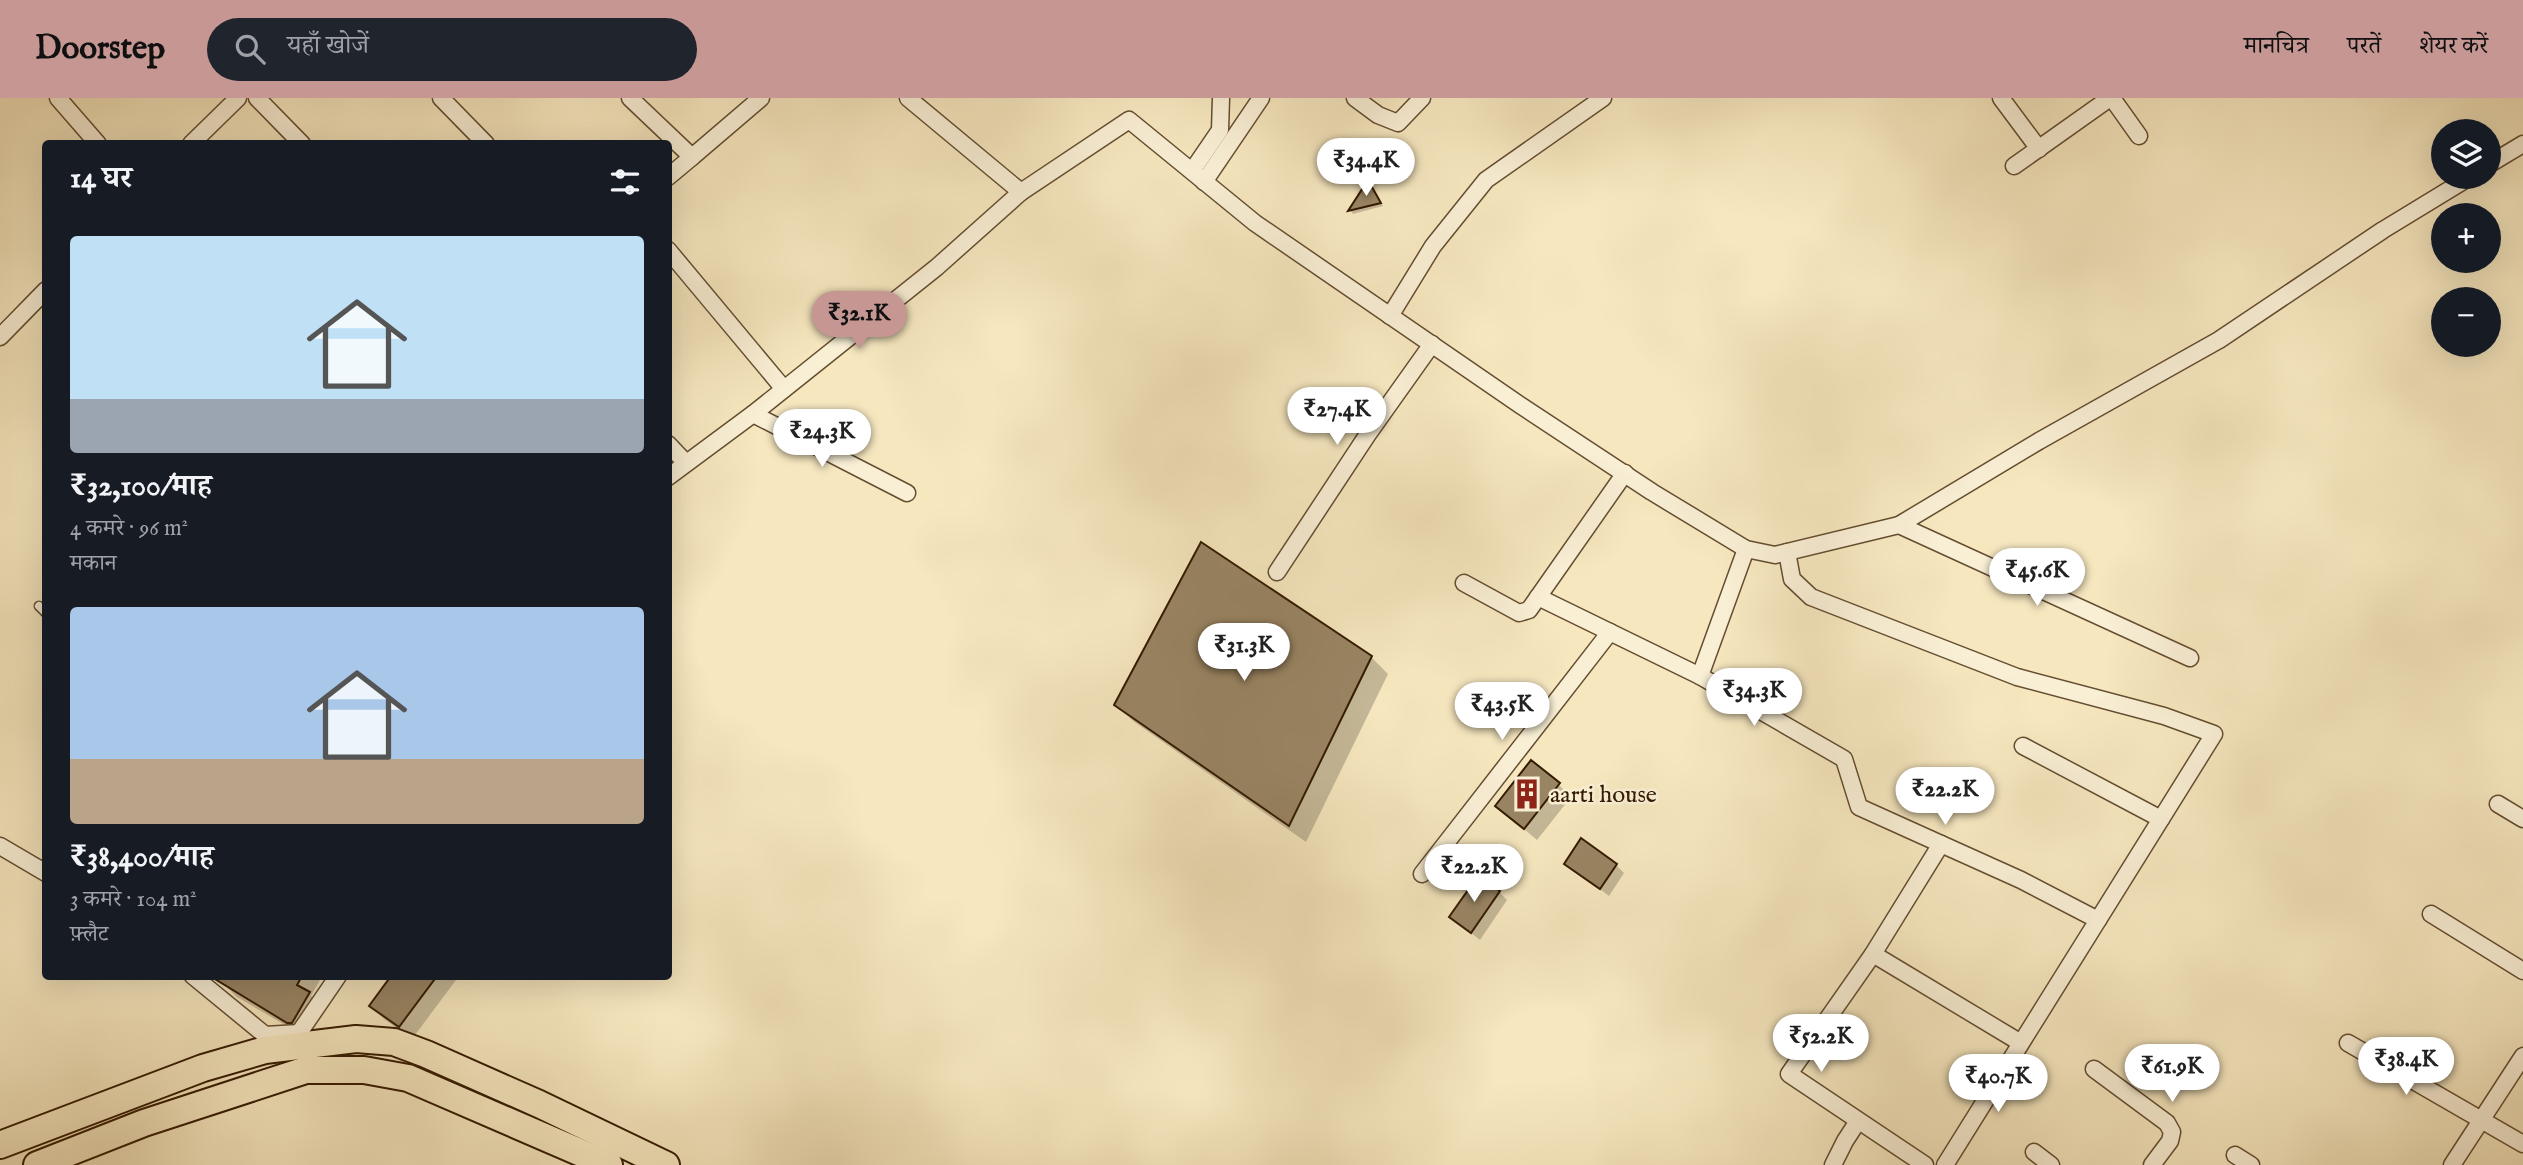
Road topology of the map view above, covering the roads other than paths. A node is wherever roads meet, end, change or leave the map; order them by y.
1 (58, 98) edge
2 (238, 98) edge
3 (257, 98) edge
4 (441, 98) edge
5 (630, 98) edge
6 (761, 98) edge
7 (908, 98) edge
8 (1222, 98) edge
9 (1261, 98) edge
10 (1355, 98) edge
11 (1422, 98) edge
12 (1603, 98) edge
13 (2001, 98) edge
14 (2111, 98) edge
15 (2139, 136) dead end
16 (95, 140) edge
17 (195, 140) edge
18 (298, 140) edge
19 (482, 140) edge
20 (2523, 144) edge
21 (2039, 149) junction
22 (692, 157) junction
23 (2501, 157) edge
24 (2014, 166) dead end
25 (672, 174) edge
26 (1198, 177) junction
27 (2450, 189) edge
28 (1021, 192) junction
29 (672, 255) edge
30 (42, 294) edge
31 (1390, 316) junction
32 (0, 337) edge
33 (1432, 344) junction
34 (783, 389) junction
35 (753, 414) junction
36 (672, 448) edge
37 (686, 463) junction
38 (672, 474) edge
39 (1625, 474) junction
40 (907, 493) dead end
41 (1899, 525) junction
42 (1746, 549) junction
43 (1787, 552) junction
44 (1277, 572) dead end
45 (1464, 583) dead end
46 (1538, 597) junction
47 (1610, 632) junction
48 (2190, 658) dead end
49 (1700, 676) junction
50 (2023, 746) dead end
51 (2498, 804) dead end
52 (2523, 819) edge
53 (2161, 820) junction
54 (1941, 844) junction
55 (0, 846) edge
56 (42, 871) edge
57 (1422, 874) dead end
58 (2431, 914) dead end
59 (2098, 920) junction
60 (1873, 954) junction
61 (2523, 971) edge
62 (198, 980) edge
63 (336, 980) edge
64 (2021, 1043) junction
65 (2348, 1043) dead end
66 (302, 1049) junction
67 (2523, 1056) edge
68 (2094, 1069) dead end
69 (2482, 1119) junction
70 (1858, 1121) junction
71 (2523, 1144) edge
72 (0, 1145) edge
73 (2034, 1152) dead end
74 (2235, 1155) dead end
75 (37, 1165) edge
76 (609, 1165) edge
77 (666, 1165) edge
78 (1833, 1165) edge
79 (1925, 1165) edge
80 (1945, 1165) edge
81 (2051, 1165) edge
82 (2152, 1165) edge
83 (2250, 1165) edge
84 (2452, 1165) edge

1 - 16 street
2 - 17 street
3 - 18 street
4 - 19 street
5 - 22 street
6 - 22 street
7 - 28 street
8 - 26 street
9 - 26 street
10 - 11 street
12 - 31 street
13 - 21 street
14 - 15 street
14 - 21 street
20 - 23 street
21 - 24 street
22 - 25 street
26 - 28 street
26 - 31 street
27 - 41 street
28 - 34 street
29 - 34 street
30 - 32 street
31 - 33 street
33 - 39 street
33 - 44 street
34 - 35 street
35 - 37 street
35 - 40 street
36 - 37 street
37 - 38 street
39 - 42 street
39 - 46 street
41 - 43 street
41 - 48 street
42 - 43 street
42 - 49 street
43 - 53 street
45 - 46 street
46 - 47 street
47 - 49 street
47 - 57 street
49 - 54 street
50 - 53 street
51 - 52 street
53 - 59 street
54 - 59 street
54 - 60 street
55 - 56 street
58 - 61 street
59 - 64 street
60 - 64 street
60 - 70 street
62 - 66 street
63 - 66 street
64 - 80 street
65 - 69 street
66 - 72 main road
66 - 75 main road
66 - 76 main road
66 - 77 main road
67 - 69 street
68 - 82 street
69 - 71 street
69 - 84 street
70 - 78 street
70 - 79 street
73 - 81 street
74 - 83 street

